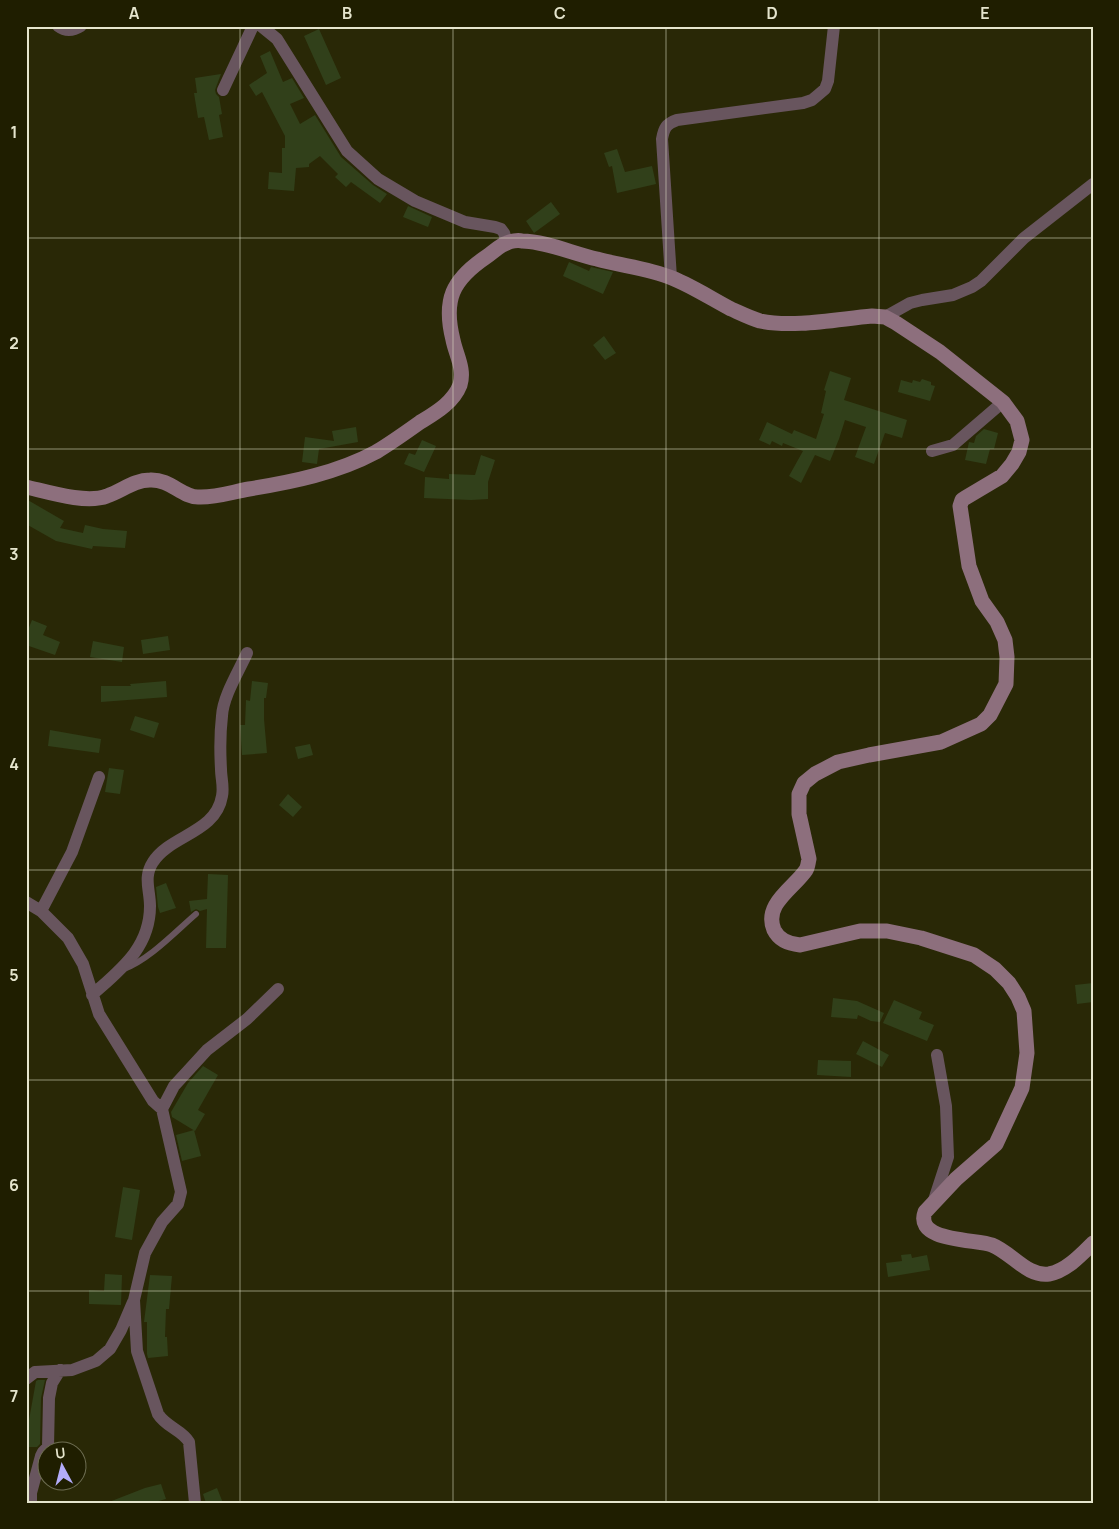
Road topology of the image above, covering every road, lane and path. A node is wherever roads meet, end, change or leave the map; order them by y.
1 (58, 26) edge
2 (81, 26) edge
3 (253, 26) edge
4 (261, 26) edge
5 (834, 26) edge
6 (223, 90) dead end
7 (1093, 184) edge
8 (507, 242) junction
9 (671, 278) junction
10 (885, 317) junction
11 (1002, 402) junction
12 (932, 451) dead end
13 (26, 487) edge
14 (247, 653) dead end
15 (99, 777) dead end
16 (26, 902) edge
17 (41, 911) junction
18 (196, 914) dead end
19 (119, 972) junction
20 (278, 989) dead end
21 (92, 995) junction
22 (937, 1056) dead end
23 (162, 1110) junction
24 (932, 1205) junction
25 (1093, 1244) edge
26 (134, 1300) junction
27 (60, 1370) junction
28 (26, 1379) edge
29 (31, 1503) edge
30 (195, 1503) edge

1 - 2 street
3 - 6 street
4 - 8 street
5 - 9 street
7 - 10 street
8 - 9 street
8 - 13 street
9 - 10 street
10 - 11 street
11 - 12 street
11 - 24 street
14 - 19 street
15 - 17 street
16 - 17 street
17 - 21 street
18 - 19 lane
19 - 21 street
20 - 23 street
21 - 23 street
22 - 24 street
23 - 26 street
24 - 25 street
26 - 27 street
26 - 30 street
27 - 28 street
27 - 29 street

